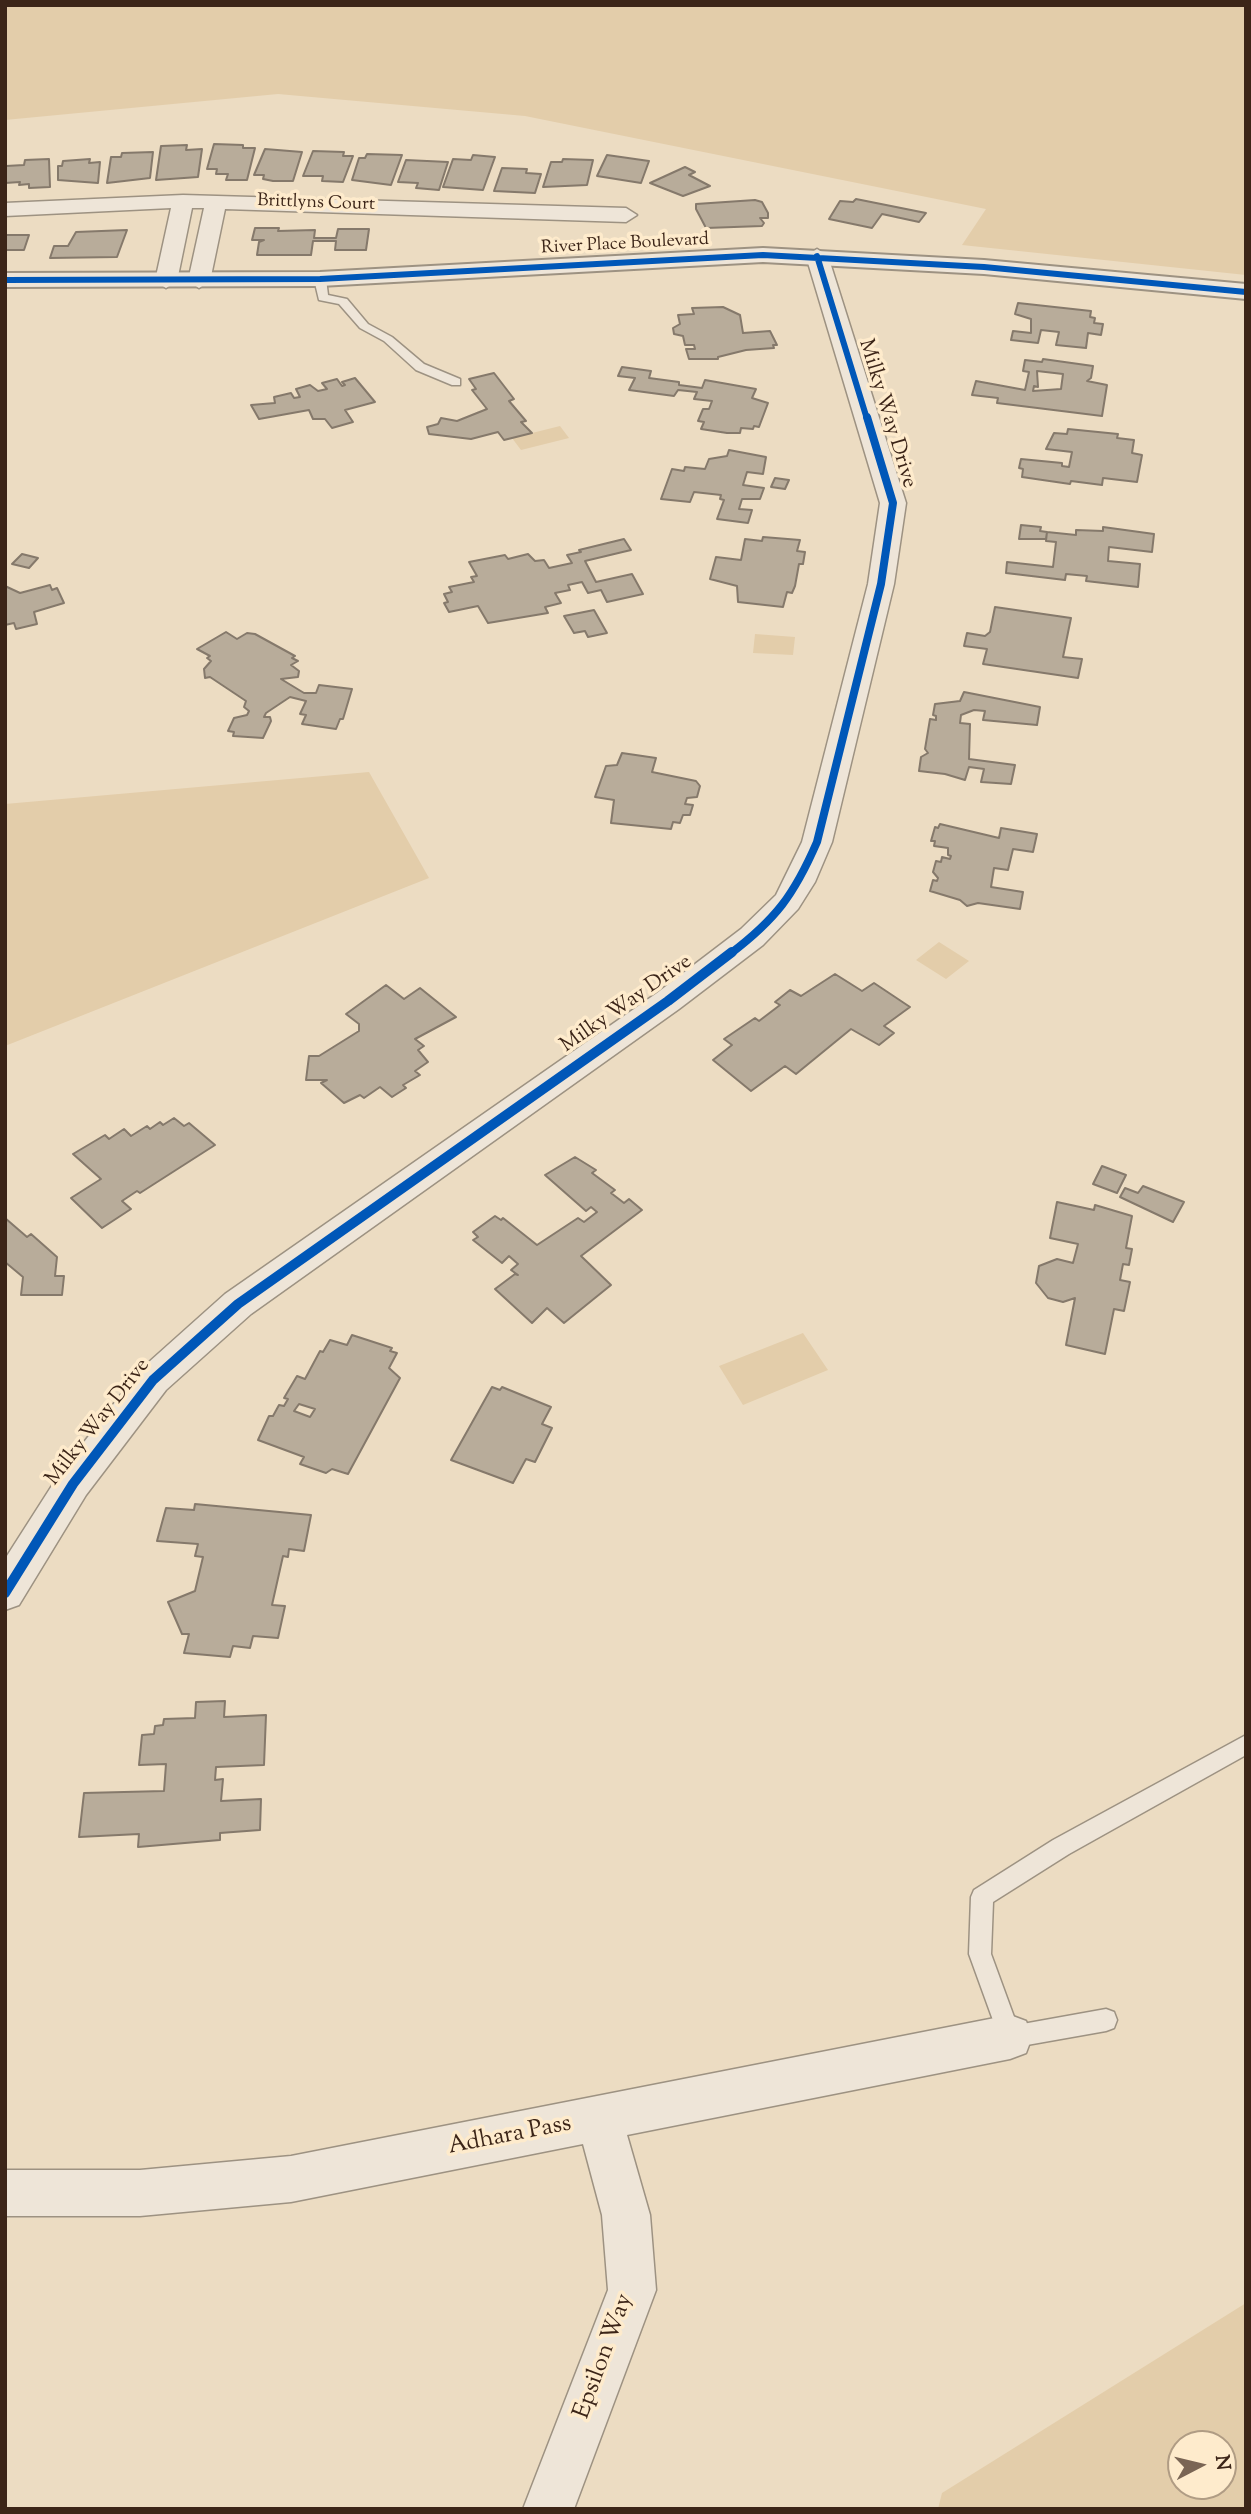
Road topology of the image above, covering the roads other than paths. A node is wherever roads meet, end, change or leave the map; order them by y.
1 (183, 201) junction
2 (216, 201) junction
3 (5, 211) edge
4 (626, 215) dead end
5 (817, 256) junction
6 (320, 279) junction
7 (5, 280) edge
8 (166, 281) junction
9 (199, 281) junction
10 (1246, 292) edge
11 (456, 382) dead end
12 (5, 1593) edge
13 (1246, 1744) edge
14 (1106, 2020) dead end
15 (1010, 2036) junction
16 (600, 2120) junction
17 (5, 2193) edge
18 (548, 2509) edge

1 - 2 street, Brittlyns Court
1 - 3 street, Brittlyns Court
1 - 8 street
2 - 4 street, Brittlyns Court
2 - 9 street
5 - 6 street, River Place Boulevard
5 - 10 street, River Place Boulevard
5 - 12 street, Milky Way Drive
6 - 9 street, River Place Boulevard
6 - 11 lane
7 - 8 street, River Place Boulevard
8 - 9 street, River Place Boulevard
13 - 15 lane
14 - 15 lane
15 - 16 street, Adhara Pass
16 - 17 street, Adhara Pass
16 - 18 street, Epsilon Way

